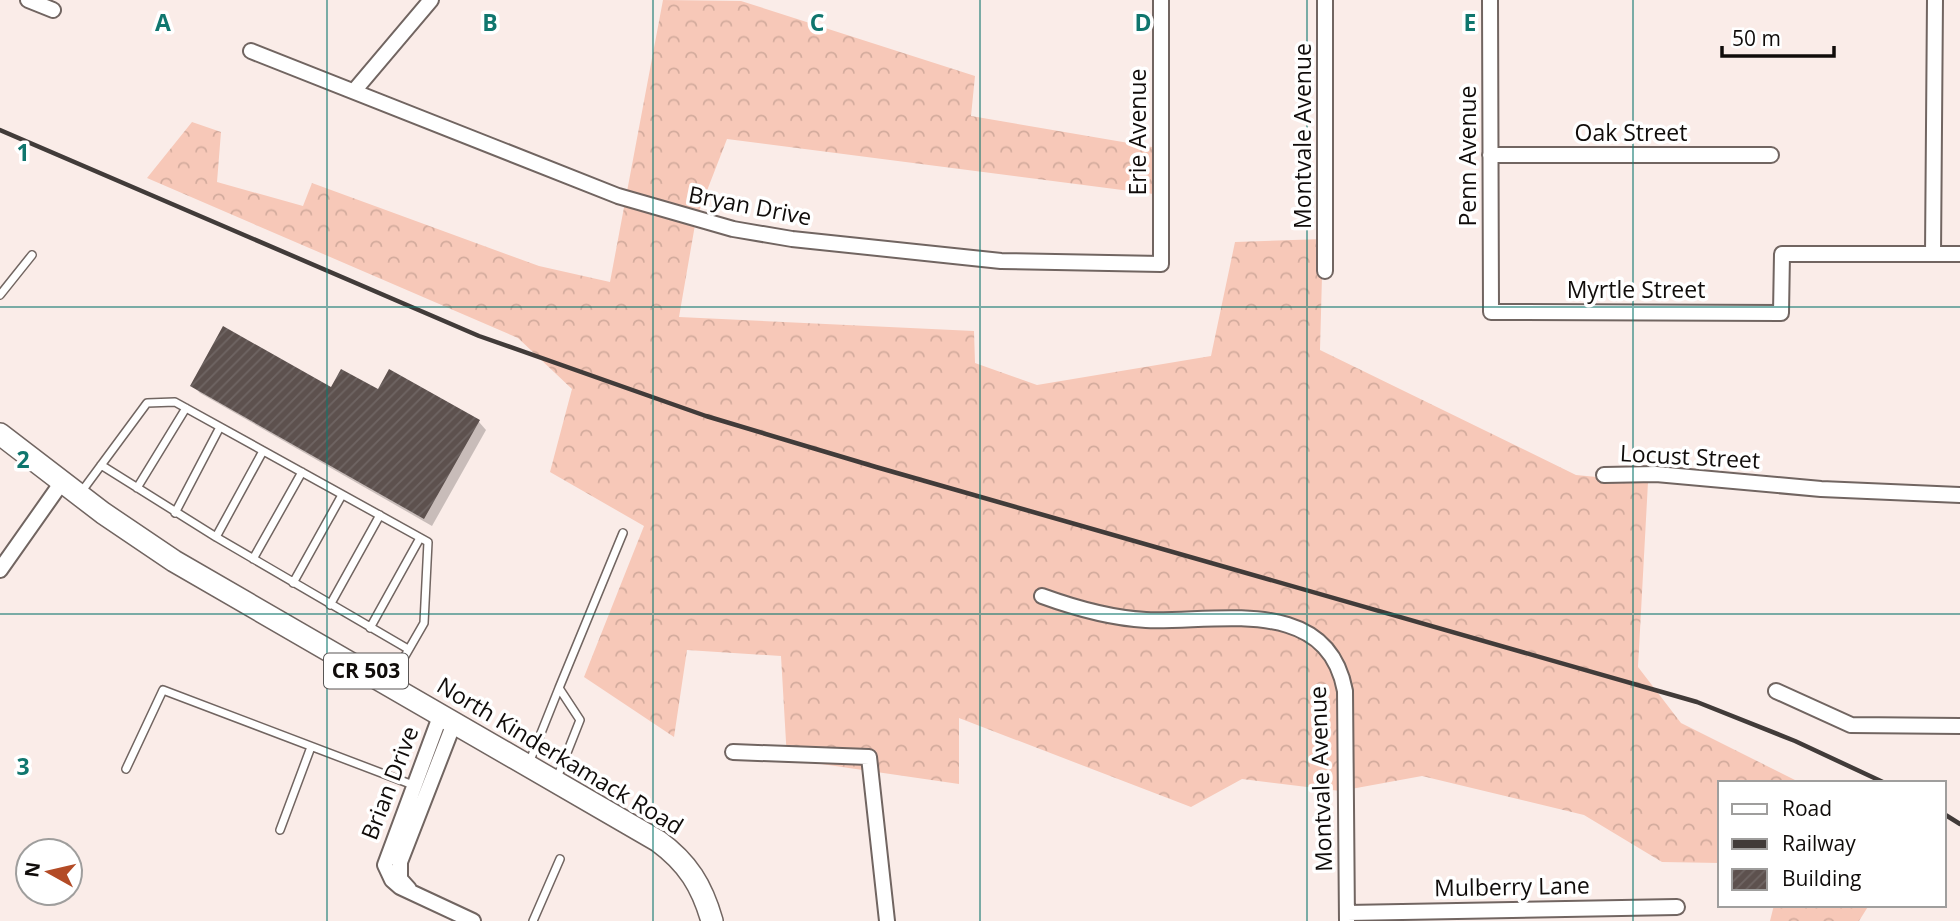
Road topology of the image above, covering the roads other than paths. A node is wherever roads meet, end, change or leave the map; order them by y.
1 (27, 0) edge
2 (431, 0) edge
3 (1161, 0) edge
4 (1325, 0) edge
5 (1490, 0) edge
6 (1934, 0) edge
7 (53, 10) dead end
8 (251, 51) dead end
9 (354, 90) junction
10 (1490, 155) junction
11 (1771, 155) dead end
12 (1933, 254) junction
13 (1960, 254) edge
14 (32, 255) dead end
15 (1161, 264) joint
16 (1325, 271) dead end
17 (0, 295) edge
18 (1491, 312) joint
19 (186, 408) junction
20 (220, 427) junction
21 (0, 434) edge
22 (263, 451) junction
23 (101, 465) junction
24 (302, 472) junction
25 (1604, 475) dead end
26 (71, 488) junction
27 (137, 488) junction
28 (342, 495) junction
29 (1960, 495) edge
30 (175, 513) junction
31 (380, 515) junction
32 (623, 533) dead end
33 (216, 537) junction
34 (420, 538) junction
35 (253, 559) junction
36 (0, 570) edge
37 (293, 583) junction
38 (1042, 596) dead end
39 (330, 605) junction
40 (370, 628) junction
41 (408, 649) junction
42 (388, 684) junction
43 (559, 688) junction
44 (1776, 691) dead end
45 (447, 719) junction
46 (1960, 726) edge
47 (311, 747) junction
48 (733, 752) dead end
49 (527, 766) junction
50 (126, 769) dead end
51 (556, 782) junction
52 (413, 785) junction
53 (280, 830) dead end
54 (561, 859) dead end
55 (415, 894) junction
56 (1677, 907) dead end
57 (1347, 917) edge
58 (473, 921) edge
59 (533, 921) edge
60 (712, 921) edge
61 (887, 921) edge

1 - 7 street
2 - 9 street
3 - 15 street, Erie Avenue
4 - 16 street, Montvale Avenue
5 - 10 street, Penn Avenue
6 - 12 street
8 - 9 street, Bryan Drive
9 - 15 street, Bryan Drive
10 - 11 street, Oak Street
10 - 18 street, Penn Avenue
12 - 13 street
12 - 18 street, Myrtle Street
14 - 17 lane
19 - 20 lane
19 - 23 lane
19 - 27 lane
20 - 22 lane
20 - 30 lane
21 - 26 main road, North Kinderkamack Road / CR 503
22 - 24 lane
22 - 33 lane
23 - 26 lane
23 - 27 lane
24 - 28 lane
24 - 35 lane
25 - 29 street, Locust Street
26 - 36 street
26 - 42 main road, North Kinderkamack Road / CR 503
27 - 30 lane
28 - 31 lane
28 - 37 lane
30 - 33 lane
31 - 34 lane
31 - 39 lane
32 - 43 lane
33 - 35 lane
34 - 40 lane
34 - 41 lane
35 - 37 lane
37 - 39 lane
38 - 57 street, Montvale Avenue
39 - 40 lane
40 - 41 lane
41 - 42 lane
42 - 45 main road, North Kinderkamack Road / CR 503
43 - 49 lane
43 - 51 lane
44 - 46 street
45 - 49 main road, North Kinderkamack Road / CR 503
45 - 52 street, Brian Drive
45 - 55 street, Brian Drive
47 - 50 lane
47 - 52 lane
47 - 53 lane
48 - 61 street
49 - 51 main road, North Kinderkamack Road / CR 503
51 - 60 main road, North Kinderkamack Road / CR 503
52 - 55 street, Brian Drive
54 - 59 lane
55 - 58 street, Brian Drive
56 - 57 street, Mulberry Lane

